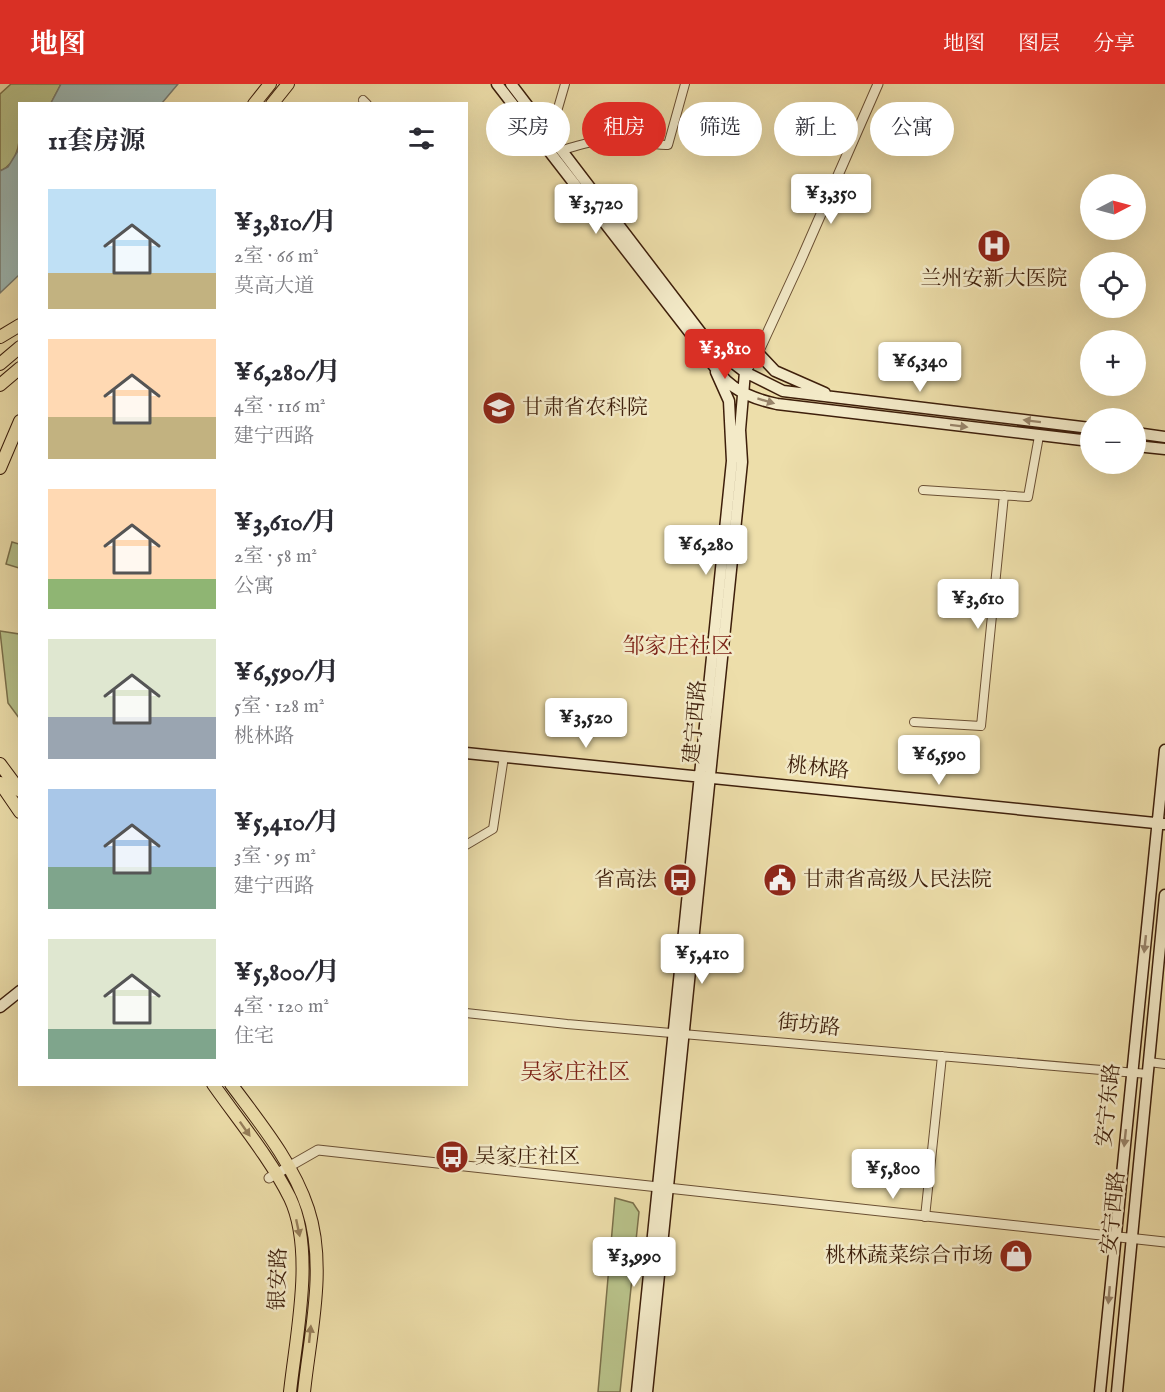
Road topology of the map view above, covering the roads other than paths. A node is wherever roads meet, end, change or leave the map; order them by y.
1 (270, 84) edge
2 (288, 84) edge
3 (497, 84) edge
4 (511, 84) edge
5 (565, 84) edge
6 (686, 84) edge
7 (878, 84) edge
8 (256, 102) edge
9 (274, 102) edge
10 (525, 102) edge
11 (560, 102) edge
12 (570, 146) edge
13 (566, 156) edge
14 (18, 326) edge
15 (0, 337) edge
16 (18, 349) edge
17 (758, 353) junction
18 (0, 364) edge
19 (18, 370) edge
20 (716, 372) junction
21 (745, 372) junction
22 (0, 385) edge
23 (739, 392) junction
24 (833, 397) junction
25 (729, 401) junction
26 (18, 426) edge
27 (1080, 427) edge
28 (1146, 434) edge
29 (1039, 436) junction
30 (1165, 437) edge
31 (1080, 440) edge
32 (1146, 447) edge
33 (1165, 449) edge
34 (0, 468) edge
35 (923, 490) dead end
36 (1004, 495) junction
37 (914, 722) dead end
38 (1165, 750) edge
39 (468, 753) edge
40 (504, 756) junction
41 (0, 764) edge
42 (706, 777) junction
43 (0, 783) edge
44 (18, 788) edge
45 (18, 809) edge
46 (1161, 823) edge
47 (468, 844) edge
48 (1165, 895) edge
49 (18, 993) edge
50 (0, 1007) edge
51 (468, 1013) edge
52 (679, 1033) junction
53 (942, 1056) junction
54 (1149, 1062) junction
55 (1165, 1064) edge
56 (1132, 1073) junction
57 (1148, 1074) junction
58 (214, 1086) edge
59 (232, 1086) edge
60 (288, 1166) junction
61 (273, 1176) junction
62 (664, 1188) junction
63 (925, 1217) junction
64 (1114, 1237) junction
65 (1131, 1238) junction
66 (1165, 1242) edge
67 (290, 1392) edge
68 (304, 1392) edge
69 (637, 1392) edge
70 (647, 1392) edge
71 (1100, 1392) edge
72 (1117, 1392) edge

1 - 8 main road
2 - 9 main road
3 - 20 main road
4 - 10 main road
5 - 11 street
6 - 12 street
7 - 17 street
13 - 21 main road
14 - 15 main road
16 - 18 main road
17 - 21 street
17 - 24 main road
19 - 22 main road
20 - 23 main road
20 - 25 main road, 建宁西路
21 - 23 main road
21 - 24 main road
23 - 25 main road
23 -> 29 main road
23 - 42 main road, 建宁西路
27 -> 24 main road
25 - 42 main road, 建宁西路
26 - 34 main road
28 - 30 main road
29 - 31 main road
29 - 36 street
32 - 33 main road
35 - 36 street
36 - 37 street
38 - 46 main road
39 - 40 main road, 桃林路
40 - 42 main road, 桃林路
40 - 47 street
41 - 44 main road
42 - 46 main road, 桃林路
42 - 52 main road, 建宁西路
43 - 45 main road
46 -> 56 main road, 安宁东路
48 - 54 main road, 安宁西路
49 - 50 main road
51 - 52 street, 街坊路
52 - 53 street, 街坊路
52 - 62 main road, 建宁西路
53 - 56 street, 街坊路
53 - 63 street
54 - 55 street
54 - 57 main road, 安宁西路
56 - 57 street, 街坊路
56 -> 64 main road, 安宁东路
57 - 65 main road, 安宁西路
58 -> 61 main road, 银安路
59 - 60 main road, 银安路
60 - 61 street
60 - 62 street
68 -> 60 main road, 银安路
61 -> 67 main road, 银安路
62 - 63 street
62 - 69 main road, 建宁西路
62 - 70 main road, 建宁西路
63 - 64 street
64 - 65 street
64 -> 71 main road, 安宁东路
65 - 66 street
65 - 72 main road, 安宁西路

